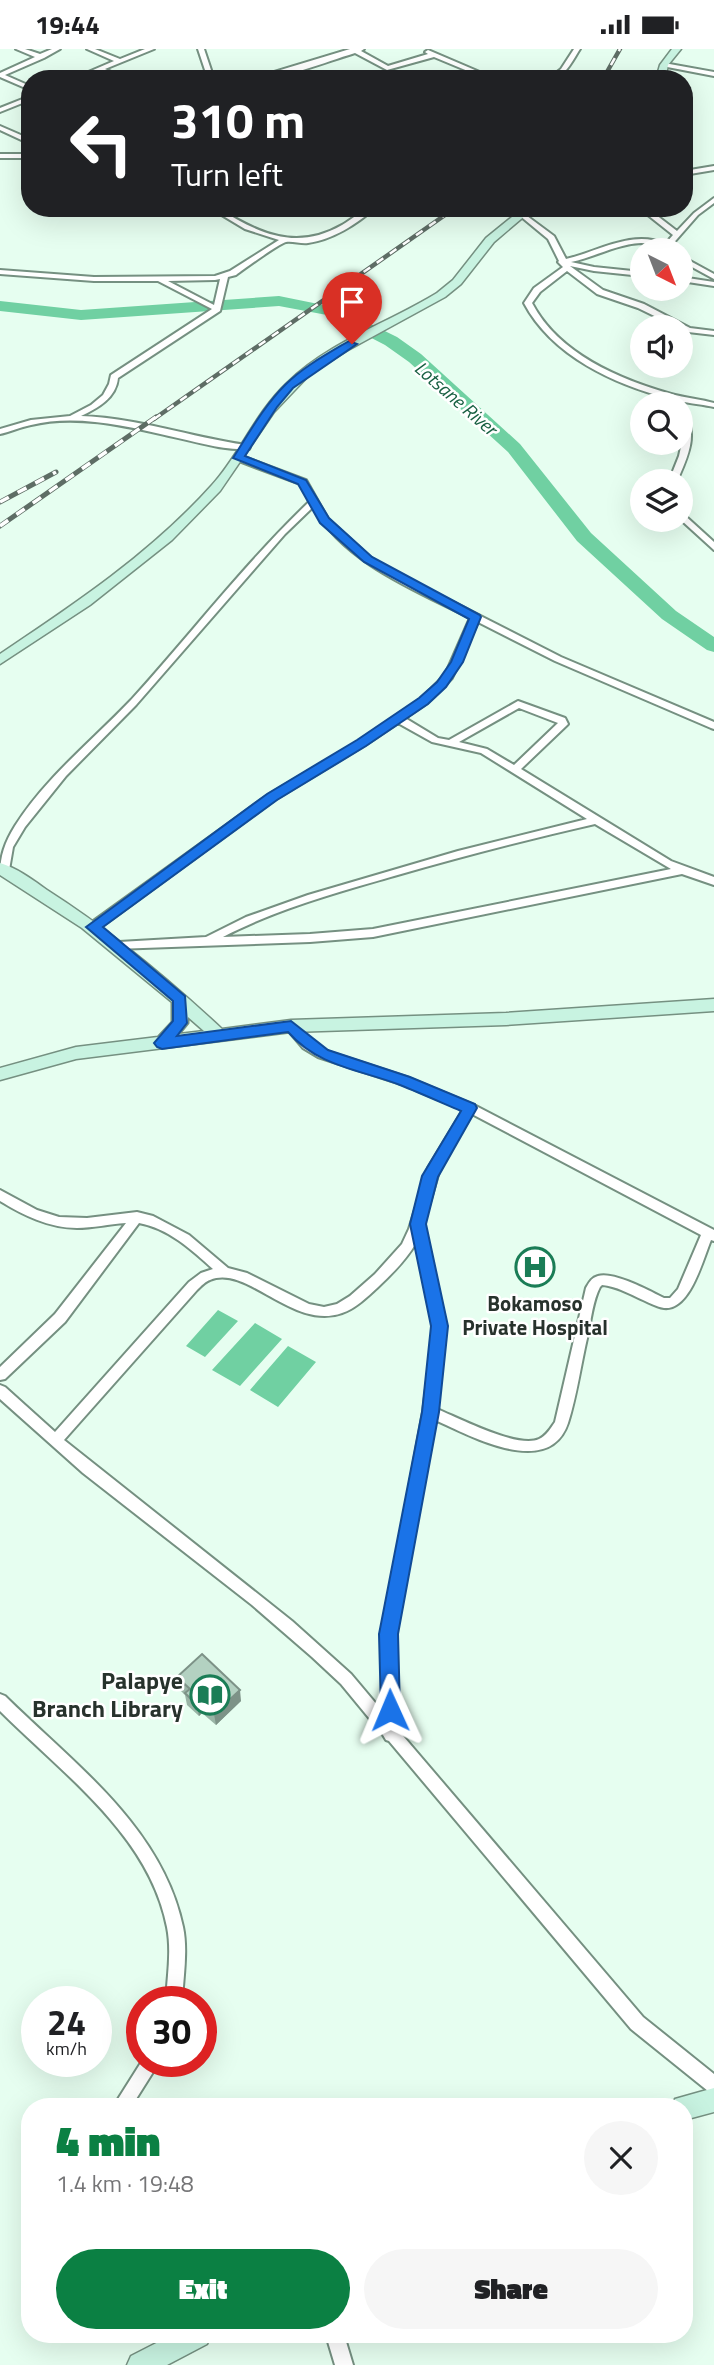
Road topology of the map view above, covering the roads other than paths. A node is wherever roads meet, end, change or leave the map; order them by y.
1 (19, 49) edge
2 (57, 49) edge
3 (90, 49) edge
4 (150, 49) edge
5 (201, 49) edge
6 (423, 49) edge
7 (577, 49) edge
8 (677, 49) edge
9 (356, 50) edge
10 (433, 55) junction
11 (42, 57) junction
12 (119, 61) junction
13 (664, 65) junction
14 (99, 69) edge
15 (207, 70) edge
16 (291, 70) edge
17 (470, 70) edge
18 (563, 70) edge
19 (663, 70) edge
20 (692, 70) edge
21 (693, 70) edge
22 (714, 74) edge
23 (0, 75) edge
24 (21, 84) edge
25 (21, 102) edge
26 (0, 110) edge
27 (0, 128) edge
28 (21, 138) edge
29 (0, 156) edge
30 (21, 156) edge
31 (714, 169) edge
32 (693, 172) edge
33 (714, 200) edge
34 (229, 217) edge
35 (359, 217) edge
36 (518, 217) edge
37 (531, 217) edge
38 (654, 217) edge
39 (678, 235) junction
40 (676, 238) edge
41 (286, 239) junction
42 (630, 244) edge
43 (564, 265) junction
44 (693, 265) edge
45 (0, 272) edge
46 (630, 273) edge
47 (224, 277) junction
48 (714, 277) edge
49 (157, 278) junction
50 (693, 281) edge
51 (714, 284) edge
52 (217, 309) junction
53 (714, 333) edge
54 (658, 392) edge
55 (693, 399) edge
56 (712, 402) edge
57 (73, 417) junction
58 (0, 432) edge
59 (242, 452) junction
60 (313, 502) junction
61 (693, 527) edge
62 (714, 547) edge
63 (475, 617) junction
64 (0, 660) edge
65 (399, 719) junction
66 (714, 726) edge
67 (451, 743) junction
68 (516, 768) junction
69 (597, 820) junction
70 (1, 870) edge
71 (682, 870) junction
72 (711, 877) edge
73 (93, 927) junction
74 (210, 939) junction
75 (119, 946) junction
76 (180, 999) junction
77 (714, 1005) edge
78 (291, 1026) junction
79 (219, 1036) junction
80 (162, 1043) junction
81 (0, 1074) edge
82 (470, 1108) junction
83 (0, 1195) edge
84 (137, 1217) junction
85 (418, 1224) junction
86 (711, 1234) edge
87 (224, 1272) junction
88 (0, 1374) edge
89 (0, 1391) edge
90 (430, 1412) junction
91 (55, 1441) junction
92 (0, 1701) edge
93 (391, 1735) junction
94 (174, 1986) edge
95 (141, 2077) edge
96 (714, 2085) edge
97 (127, 2098) edge
98 (714, 2100) edge
99 (693, 2106) edge
100 (183, 2343) edge
101 (337, 2343) edge
102 (141, 2365) edge
103 (344, 2365) edge

1 - 11 street
2 - 11 street
3 - 12 street
4 - 12 street
5 - 15 street
6 - 10 street
7 - 18 street
8 - 13 street
9 - 10 street
9 - 16 street
10 - 17 street
11 - 23 street
12 - 14 street
13 - 19 street
13 - 20 street
21 - 22 street
23 - 24 street
25 - 26 street
27 - 28 street
29 - 30 street
31 - 32 street
33 - 39 street
34 - 41 street
35 - 41 street
36 - 59 street
37 - 43 street
38 - 39 street
39 - 40 street
41 - 47 street
42 - 43 street
43 - 46 street
43 - 53 street
43 - 54 street
44 - 48 street
45 - 49 street
47 - 49 street
47 - 52 street
49 - 52 street
50 - 51 street
52 - 57 street
55 - 56 street
57 - 58 street
57 - 59 street
59 - 60 street
59 - 64 street
60 - 63 street
60 - 70 street
61 - 62 street
63 - 65 street
63 - 66 street
65 - 67 street
65 - 73 street
67 - 68 street
67 - 68 street
68 - 69 street
69 - 71 street
69 - 74 street
70 - 73 street
71 - 72 street
71 - 74 street
73 - 75 street
74 - 75 street
75 - 76 street
76 - 79 street
76 - 80 street
77 - 78 street
78 - 79 street
78 - 82 street
79 - 80 street
80 - 81 street
82 - 85 street
82 - 86 street
83 - 84 street
84 - 87 street
84 - 88 street
85 - 87 street
85 - 90 street
86 - 90 street
87 - 91 street
89 - 91 street
90 - 93 street
91 - 93 street
92 - 94 street
93 - 96 street
95 - 97 street
98 - 99 street
100 - 102 street
101 - 103 street

